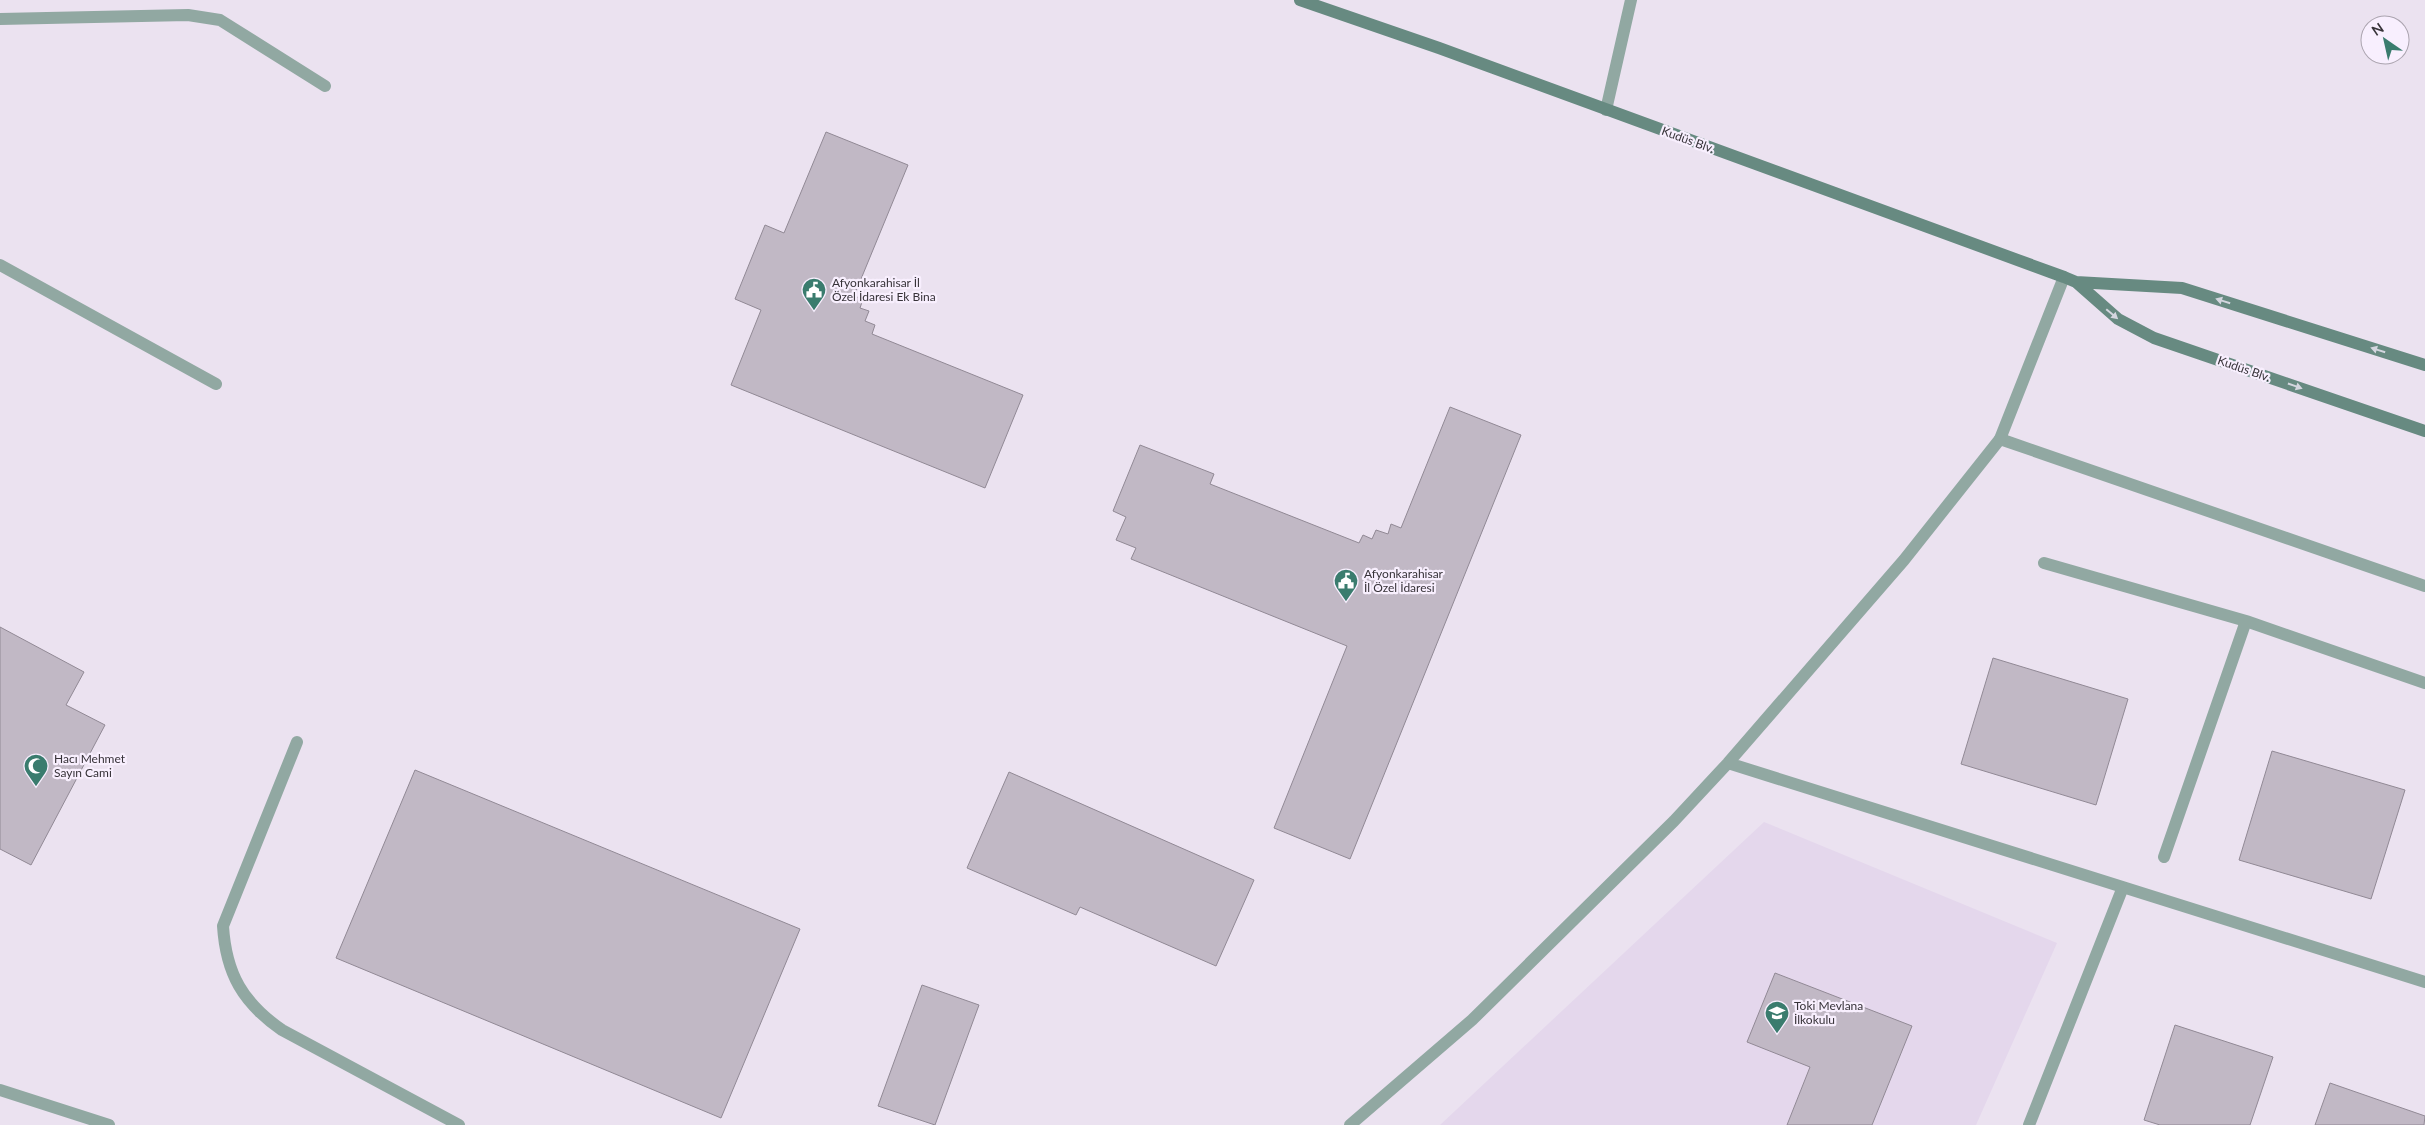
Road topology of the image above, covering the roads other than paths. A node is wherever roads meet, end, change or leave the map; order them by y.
1 (1300, 0) edge
2 (1631, 0) edge
3 (0, 19) edge
4 (325, 86) dead end
5 (1606, 110) junction
6 (0, 265) edge
7 (2070, 280) junction
8 (2425, 365) edge
9 (216, 384) dead end
10 (2425, 431) edge
11 (2000, 438) junction
12 (2044, 563) dead end
13 (2425, 586) edge
14 (2246, 621) junction
15 (2425, 683) edge
16 (297, 742) dead end
17 (1728, 763) junction
18 (2164, 857) dead end
19 (2124, 887) junction
20 (2425, 982) edge
21 (0, 1090) edge
22 (109, 1125) edge
23 (460, 1125) edge
24 (1350, 1125) edge
25 (2028, 1125) edge

1 - 5 street, Kudüs Blv.
2 - 5 street
3 - 4 street
5 - 7 street, Kudüs Blv.
6 - 9 street
8 -> 7 street, Kudüs Blv.
7 -> 10 street, Kudüs Blv.
7 - 11 street
11 - 13 street
11 - 17 street
12 - 14 street
14 - 15 street
14 - 18 street
16 - 23 street
17 - 19 street
17 - 24 street
19 - 20 street
19 - 25 street
21 - 22 street

